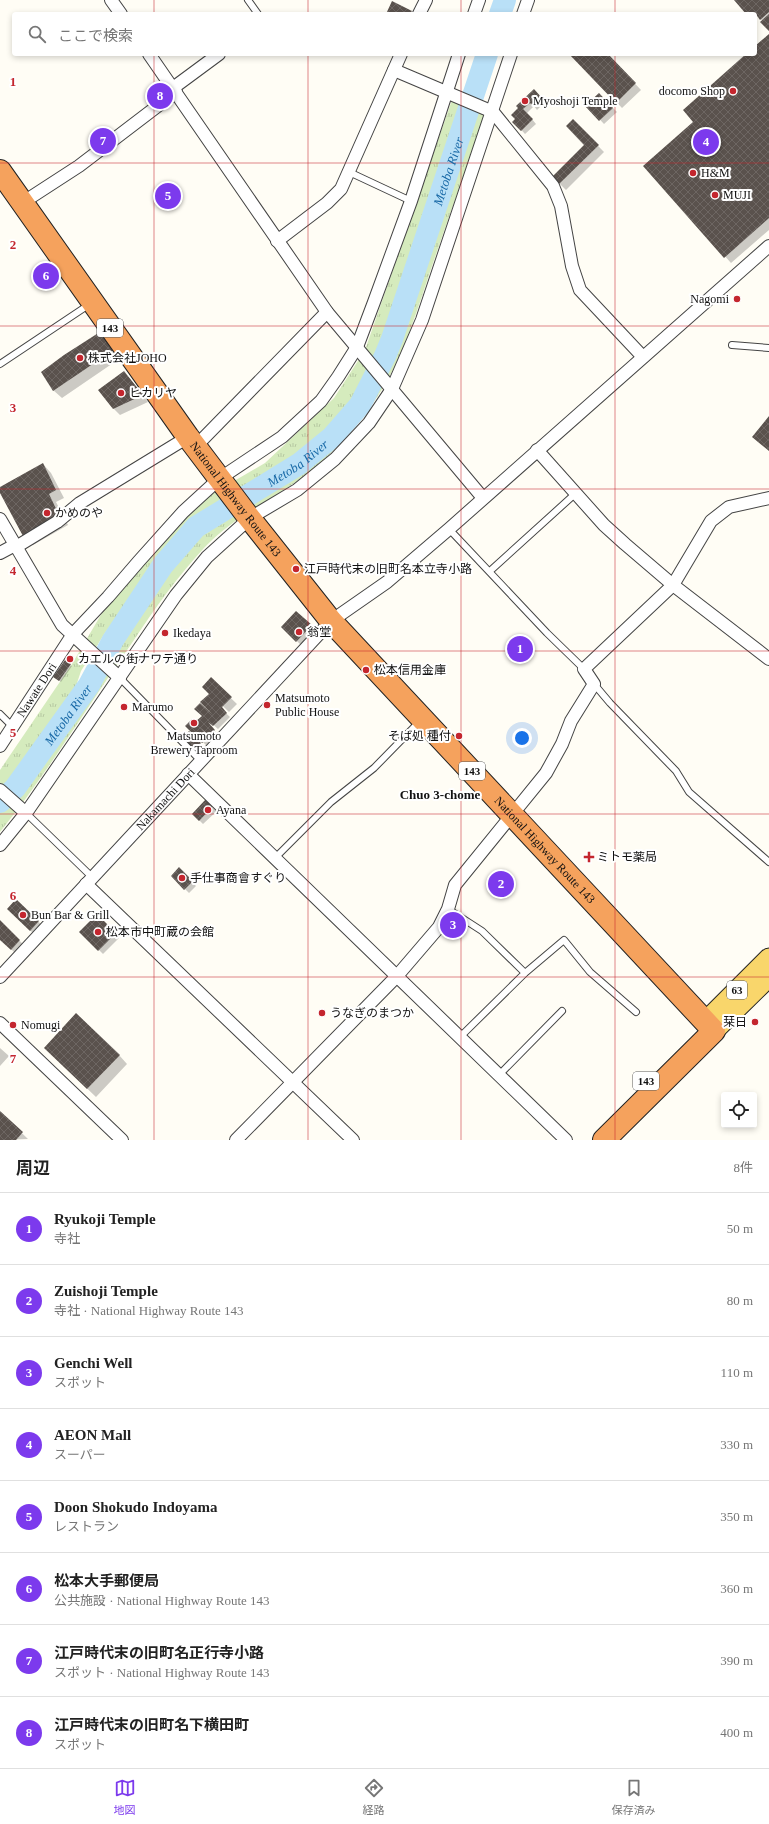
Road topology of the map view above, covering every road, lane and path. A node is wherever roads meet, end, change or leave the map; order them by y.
1 (111, 0) edge
2 (248, 0) edge
3 (426, 0) edge
4 (479, 0) edge
5 (528, 0) edge
6 (120, 12) edge
7 (257, 12) edge
8 (420, 12) edge
9 (475, 12) edge
10 (524, 12) edge
11 (150, 56) edge
12 (217, 56) edge
13 (400, 56) edge
14 (458, 56) edge
15 (510, 56) edge
16 (394, 70) junction
17 (175, 90) junction
18 (449, 93) junction
19 (490, 111) junction
20 (0, 171) edge
21 (349, 172) junction
22 (411, 201) junction
23 (22, 203) junction
24 (277, 241) junction
25 (769, 246) edge
26 (91, 303) junction
27 (327, 312) junction
28 (732, 345) dead end
29 (769, 348) edge
30 (358, 349) junction
31 (643, 357) junction
32 (0, 364) edge
33 (390, 386) junction
34 (191, 442) junction
35 (537, 450) junction
36 (220, 482) junction
37 (576, 494) junction
38 (483, 498) junction
39 (769, 498) edge
40 (248, 517) junction
41 (0, 519) edge
42 (449, 529) junction
43 (15, 546) junction
44 (0, 553) edge
45 (490, 571) junction
46 (673, 585) junction
47 (331, 621) junction
48 (73, 634) junction
49 (769, 659) edge
50 (584, 669) junction
51 (117, 675) junction
52 (594, 684) junction
53 (0, 714) edge
54 (422, 719) junction
55 (13, 727) junction
56 (0, 746) edge
57 (201, 761) junction
58 (188, 774) junction
59 (0, 790) edge
60 (24, 811) junction
61 (512, 814) junction
62 (0, 845) edge
63 (275, 858) junction
64 (769, 862) edge
65 (89, 881) junction
66 (448, 909) junction
67 (769, 958) edge
68 (525, 973) junction
69 (397, 976) junction
70 (0, 977) edge
71 (769, 977) edge
72 (562, 1011) dead end
73 (636, 1012) dead end
74 (0, 1023) edge
75 (710, 1027) junction
76 (460, 1037) junction
77 (499, 1075) junction
78 (293, 1082) junction
79 (122, 1140) edge
80 (236, 1140) edge
81 (353, 1140) edge
82 (566, 1140) edge
83 (588, 1140) edge
84 (604, 1140) edge

1 - 6 street
2 - 7 lane
3 - 8 street
4 - 9 street
5 - 10 street
11 - 17 street
12 - 17 street
13 - 16 street
14 - 18 street, Nawate Dori
15 - 19 street
16 - 18 street
16 - 21 street
17 - 23 street
17 - 24 street
18 - 19 street
18 - 22 street, Nawate Dori
19 - 31 street
19 - 33 street
20 - 23 highway, National Highway Route 143 / 143
21 - 22 lane
21 - 24 street
22 - 30 street, Nawate Dori
23 - 26 highway, National Highway Route 143 / 143
24 - 27 street
25 - 31 street, Nakamachi Dori
26 - 32 lane
26 - 34 highway, National Highway Route 143 / 143
27 - 30 street
27 - 34 street
28 - 29 lane
30 - 33 street
30 - 36 street, Nawate Dori
31 - 35 street, Nakamachi Dori
33 - 38 street
33 - 40 street
34 - 36 highway, National Highway Route 143 / 143
34 - 43 street
35 - 37 street
35 - 38 street, Nakamachi Dori
36 - 40 highway, National Highway Route 143 / 143
36 - 48 street, Nawate Dori
37 - 45 lane
37 - 46 street
38 - 42 street, Nakamachi Dori
39 - 46 street
40 - 47 highway, National Highway Route 143 / 143
40 - 51 street
41 - 43 street
42 - 45 lane
42 - 47 street, Nakamachi Dori
43 - 44 street
43 - 48 street
45 - 50 lane
46 - 49 street
46 - 50 street
47 - 54 highway, National Highway Route 143 / 143
47 - 57 street, Nakamachi Dori
48 - 51 street
48 - 55 street, Nawate Dori
50 - 52 street
51 - 57 lane
51 - 60 street
52 - 61 street
52 - 64 lane
53 - 55 lane
54 - 61 highway, National Highway Route 143 / 143
54 - 63 lane
55 - 56 street, Nawate Dori
57 - 58 street, Nakamachi Dori
58 - 63 street
58 - 65 street, Nakamachi Dori
59 - 60 street
60 - 62 street
60 - 65 lane
61 - 66 street
61 - 75 highway, National Highway Route 143 / 143
63 - 69 street
65 - 70 street, Nakamachi Dori
65 - 78 street
66 - 68 lane
66 - 69 street
67 - 75 main road, 63
68 - 73 lane
68 - 76 lane
69 - 76 street
69 - 78 street
71 - 75 main road, 63
72 - 77 lane
74 - 79 street
75 - 83 highway, 143
75 - 84 highway, 143
76 - 77 street
77 - 82 street
78 - 80 street
78 - 81 street

